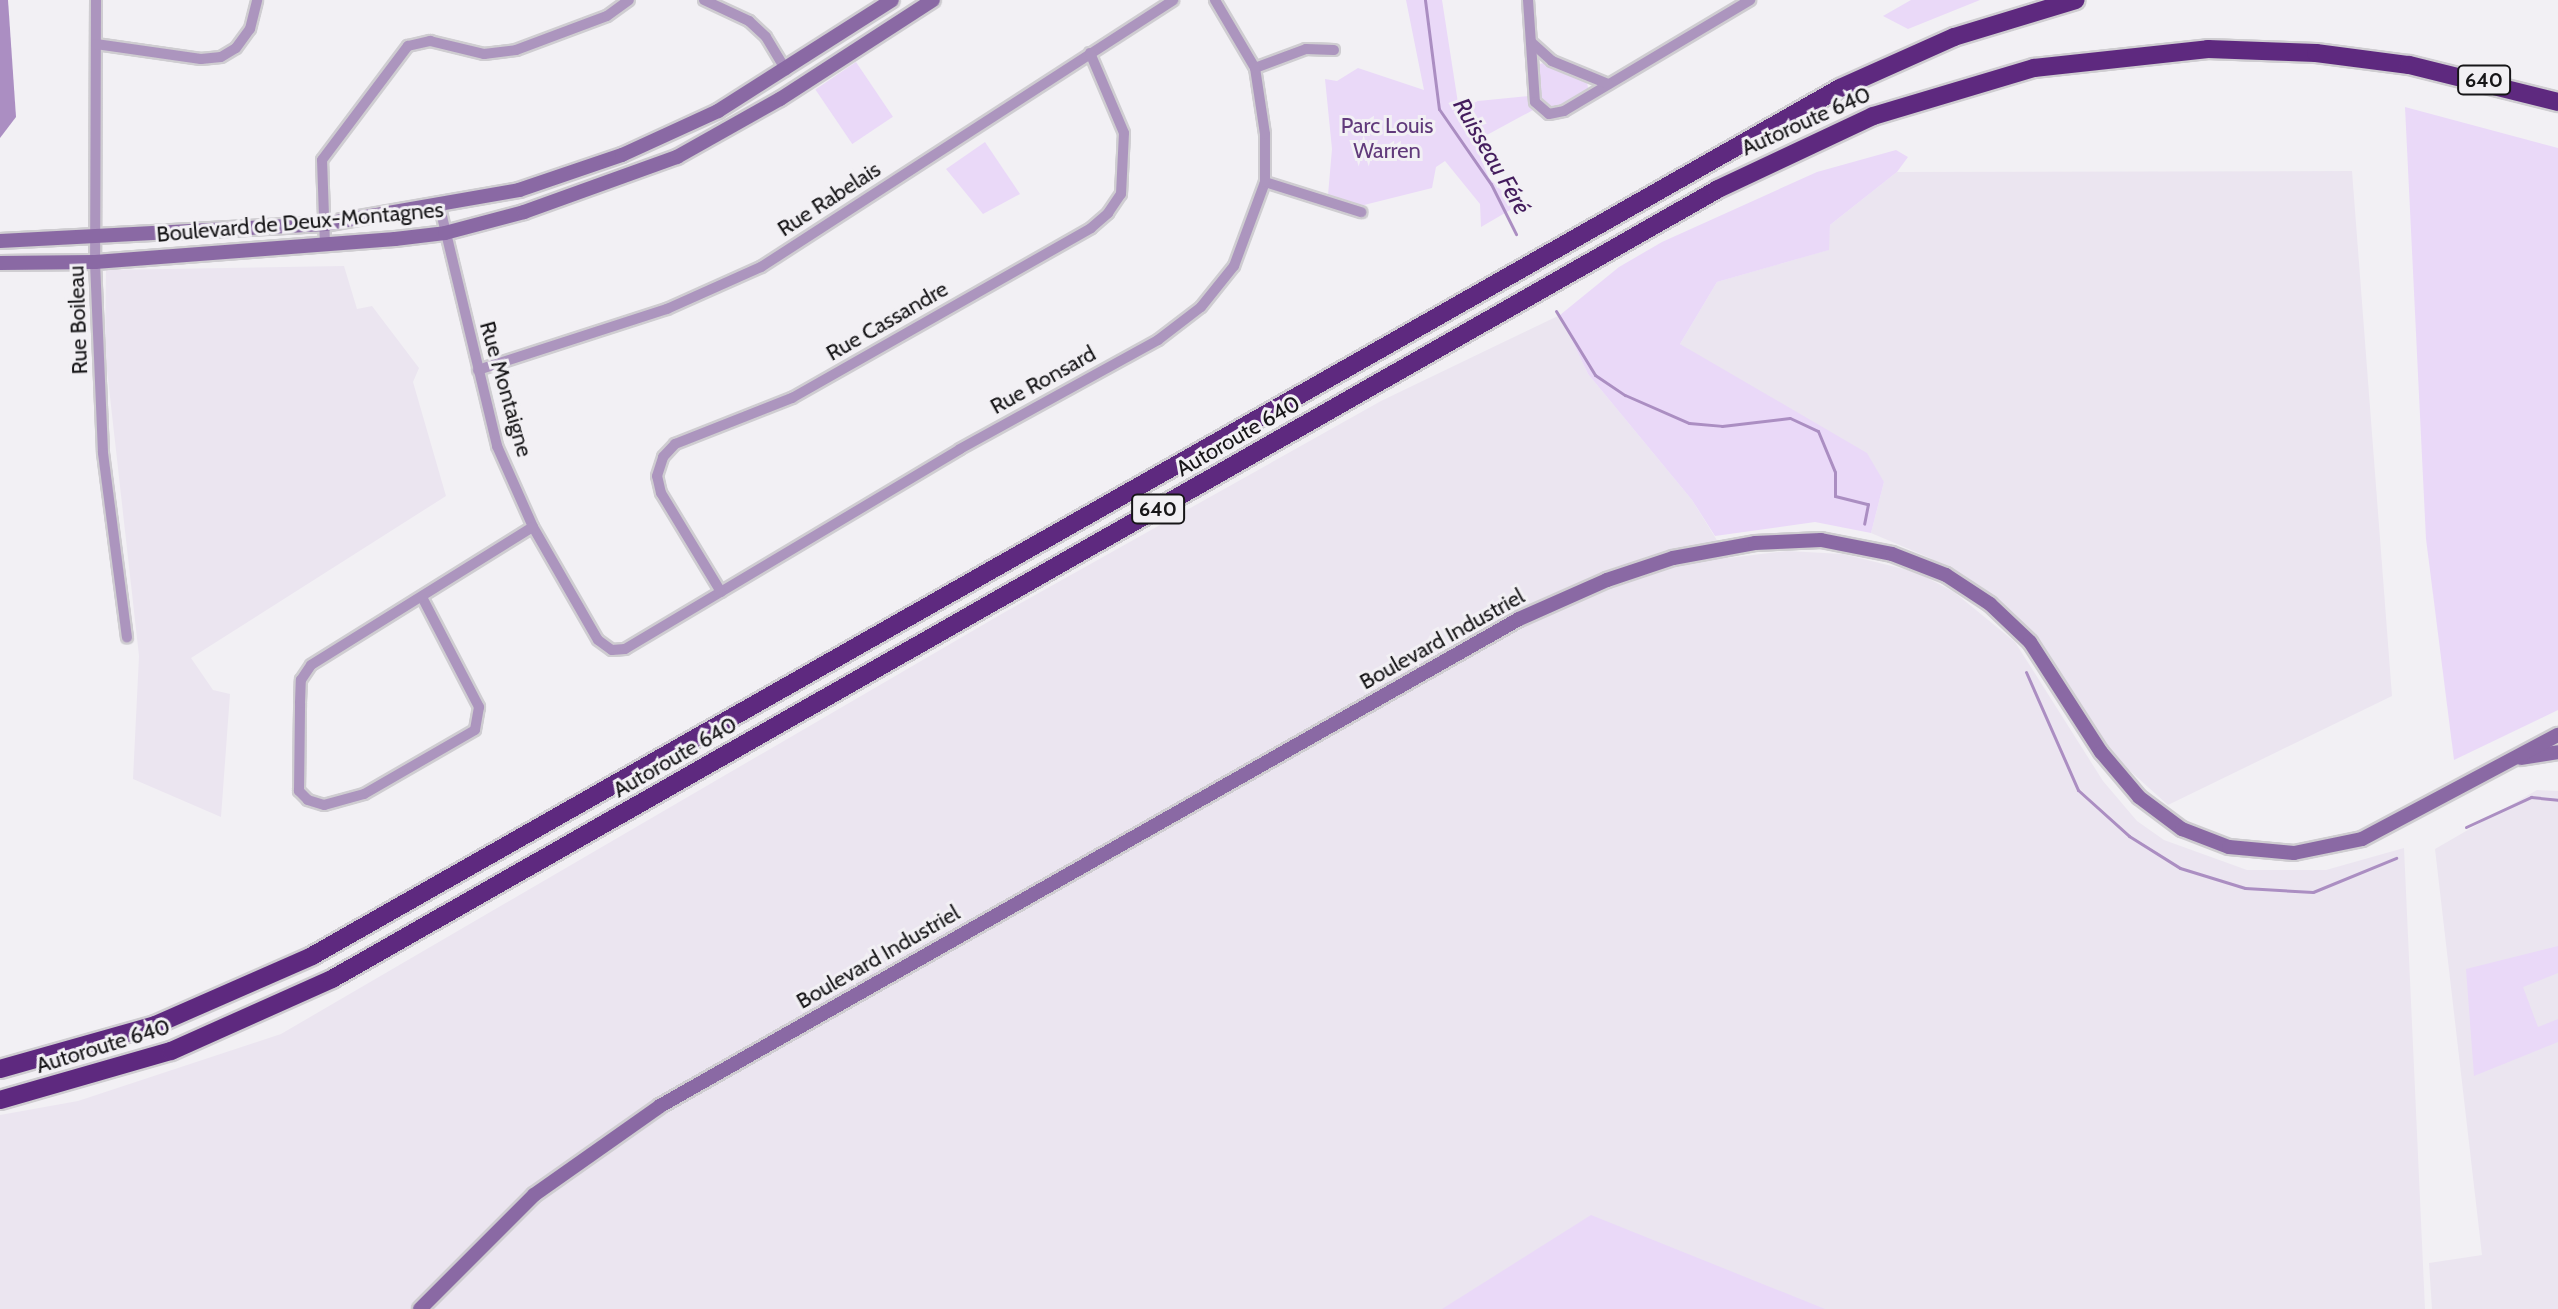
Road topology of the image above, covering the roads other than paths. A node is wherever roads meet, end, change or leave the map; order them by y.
1 (96, 0) edge
2 (257, 0) edge
3 (629, 0) edge
4 (704, 0) edge
5 (892, 0) edge
6 (933, 0) edge
7 (1173, 0) edge
8 (1215, 0) edge
9 (1528, 0) edge
10 (1750, 0) edge
11 (2076, 0) edge
12 (1531, 42) junction
13 (96, 44) junction
14 (1334, 50) dead end
15 (1090, 53) junction
16 (1255, 68) junction
17 (786, 70) junction
18 (1608, 84) junction
19 (2558, 102) edge
20 (1265, 182) junction
21 (440, 208) junction
22 (1361, 212) dead end
23 (325, 224) junction
24 (445, 233) junction
25 (95, 239) junction
26 (0, 241) edge
27 (325, 245) junction
28 (95, 262) junction
29 (0, 263) edge
30 (478, 370) junction
31 (533, 527) junction
32 (721, 592) junction
33 (423, 599) junction
34 (127, 637) dead end
35 (612, 650) joint
36 (2558, 735) edge
37 (2558, 752) edge
38 (2509, 760) junction
39 (0, 1069) edge
40 (0, 1100) edge
41 (420, 1309) edge

1 - 13 street, Rue Boileau
2 - 13 street
3 - 23 street
4 - 17 street
5 - 17 street, Boulevard de Deux-Montagnes
6 - 24 street, Boulevard de Deux-Montagnes
7 - 15 street, Rue Rabelais
8 - 16 street, Rue Ronsard
9 - 12 street
10 - 18 street
11 - 39 highway, Autoroute 640 / 640
12 - 18 street
12 - 18 street
13 - 25 street, Rue Boileau
14 - 16 street
15 - 30 street, Rue Rabelais
15 - 32 street, Rue Cassandre
16 - 20 street, Rue Ronsard
17 - 21 street, Boulevard de Deux-Montagnes
19 - 40 highway, Autoroute 640 / 640
20 - 22 street
20 - 32 street, Rue Ronsard
21 - 23 street, Boulevard de Deux-Montagnes
21 - 24 street, Rue Montaigne
23 - 25 street, Boulevard de Deux-Montagnes
23 - 27 street
24 - 27 street, Boulevard de Deux-Montagnes
24 - 30 street, Rue Montaigne
25 - 26 street, Boulevard de Deux-Montagnes
25 - 28 street, Rue Boileau
27 - 28 street, Boulevard de Deux-Montagnes
28 - 29 street, Boulevard de Deux-Montagnes
28 - 34 street, Rue Boileau
30 - 31 street, Rue Montaigne
31 - 33 street
31 - 35 street, Rue Montaigne
32 - 35 street, Rue Ronsard
33 - 33 street
36 - 38 street, Boulevard Industriel
37 - 38 street, Boulevard Industriel
38 - 41 street, Boulevard Industriel

